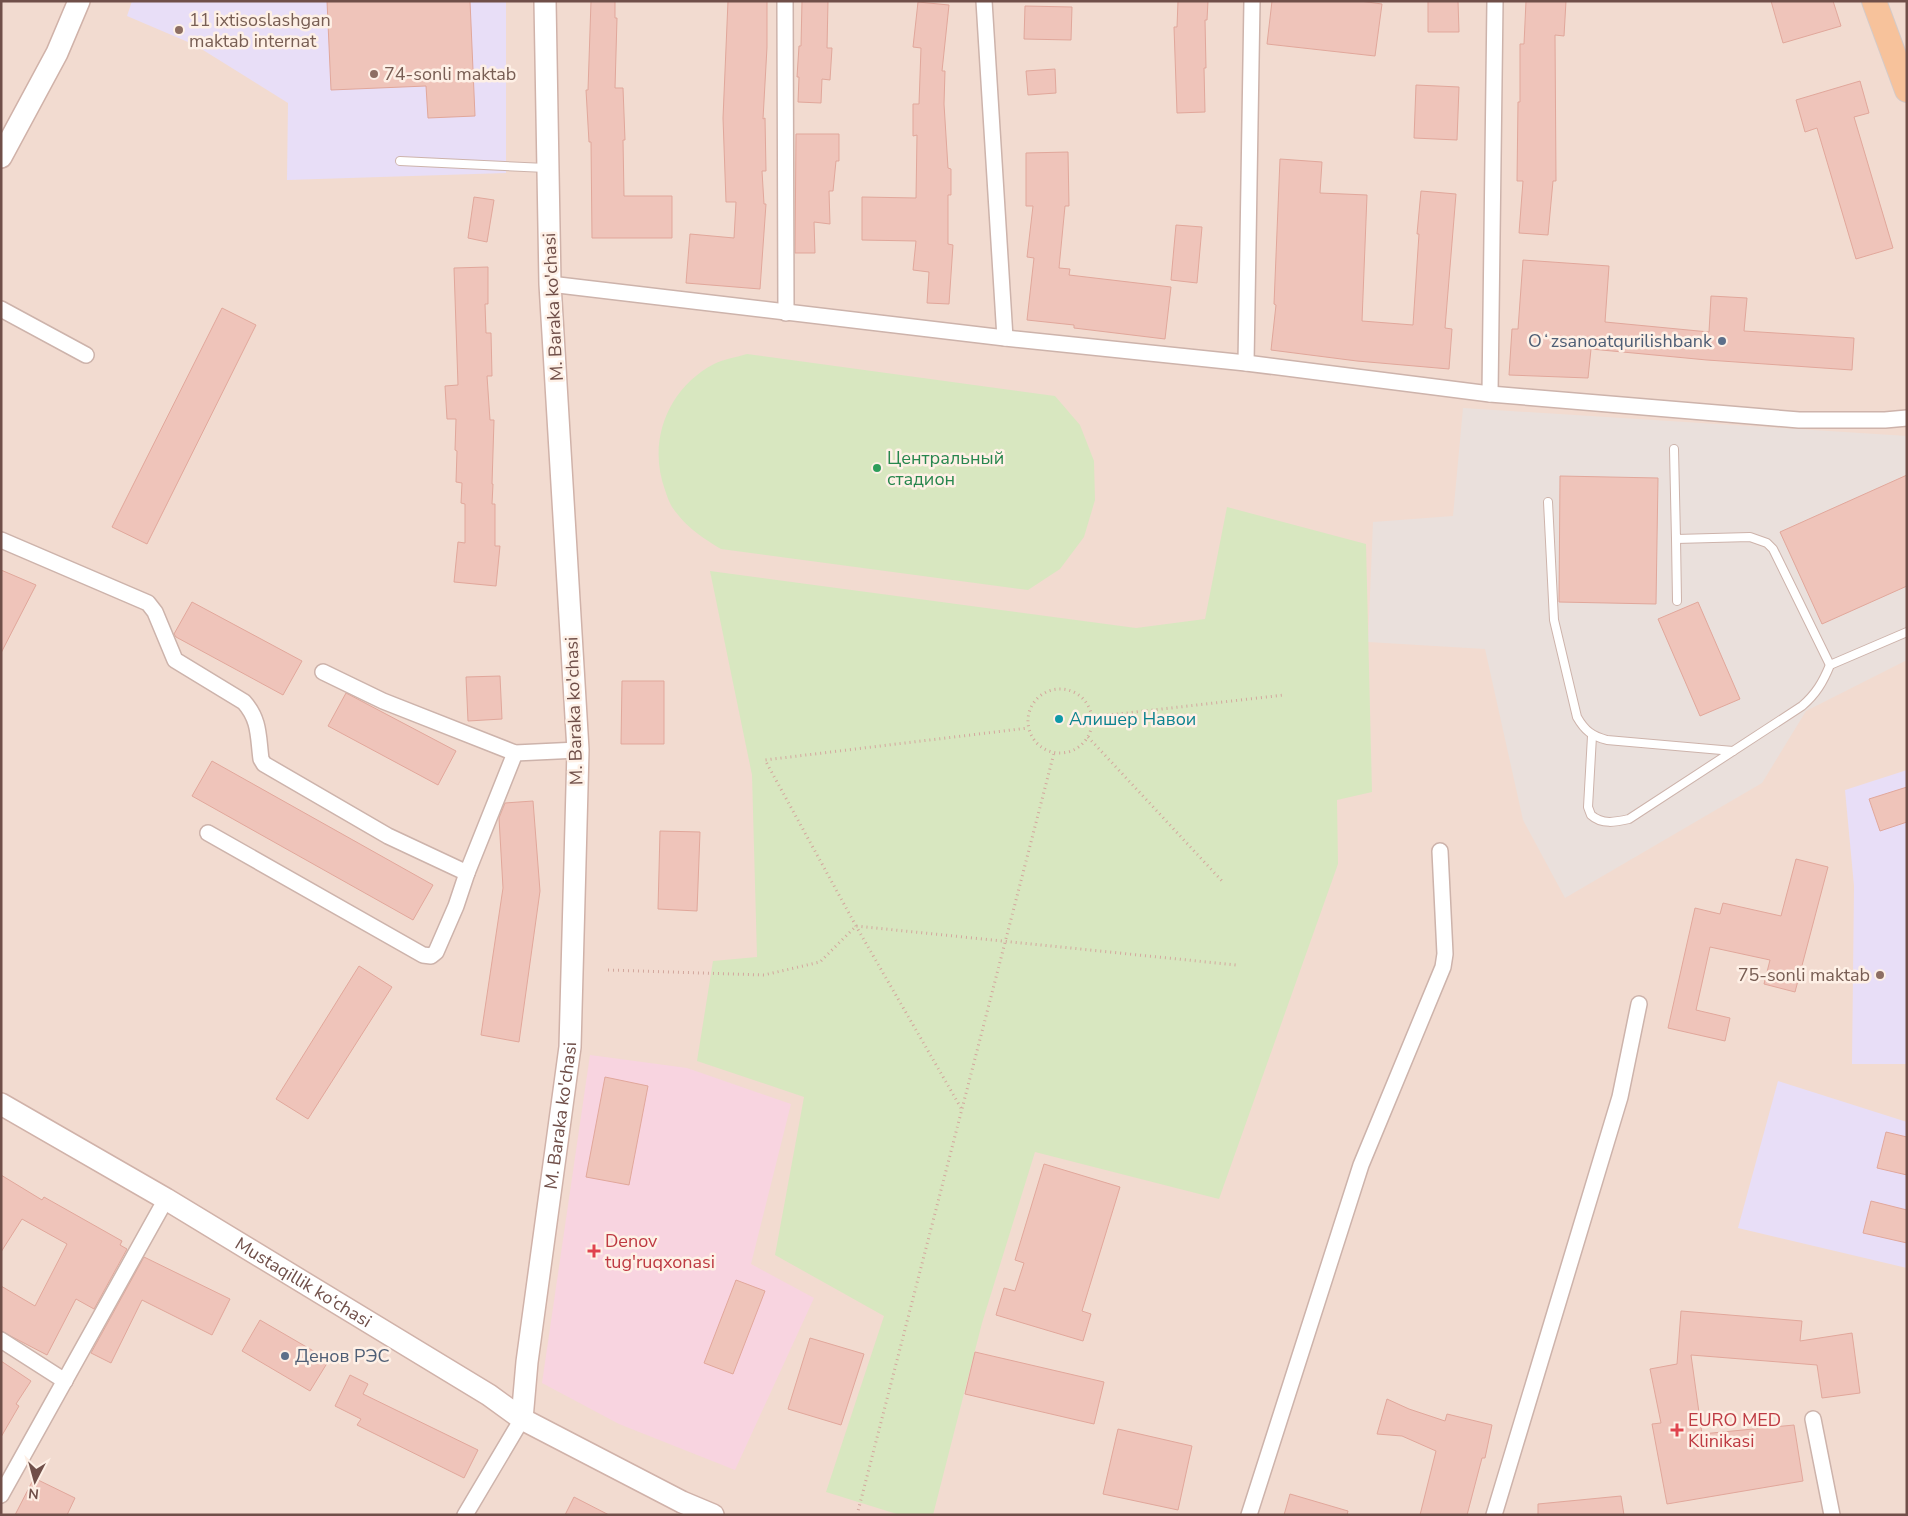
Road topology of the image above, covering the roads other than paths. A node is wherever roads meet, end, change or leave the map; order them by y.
1 (79, 1) edge
2 (545, 1) edge
3 (785, 1) edge
4 (984, 1) edge
5 (1252, 1) edge
6 (1495, 1) edge
7 (1874, 1) edge
8 (1907, 90) edge
9 (1, 157) edge
10 (400, 160) dead end
11 (548, 168) junction
12 (550, 284) junction
13 (1, 309) edge
14 (786, 313) junction
15 (1005, 338) junction
16 (86, 355) dead end
17 (1246, 363) junction
18 (1490, 394) junction
19 (1907, 418) edge
20 (1674, 449) dead end
21 (1548, 502) dead end
22 (1676, 539) junction
23 (1, 540) edge
24 (1677, 601) dead end
25 (1907, 632) edge
26 (1830, 665) junction
27 (323, 672) dead end
28 (1592, 736) junction
29 (578, 750) junction
30 (1733, 751) junction
31 (515, 754) junction
32 (208, 833) dead end
33 (1440, 851) dead end
34 (467, 873) junction
35 (1639, 1004) dead end
36 (1, 1104) edge
37 (166, 1199) junction
38 (1, 1340) edge
39 (65, 1381) junction
40 (522, 1419) junction
41 (1813, 1419) dead end
42 (7, 1473) edge
43 (1, 1495) edge
44 (679, 1508) edge
45 (465, 1515) edge
46 (713, 1515) edge
47 (1249, 1515) edge
48 (1494, 1515) edge
49 (1832, 1515) edge

1 - 9 street
2 - 11 street, M. Baraka ko'chasi
3 - 14 street
4 - 15 street
5 - 17 street
6 - 18 street
7 - 8 main road
10 - 11 lane
11 - 12 street, M. Baraka ko'chasi
12 - 14 street
12 - 29 street, M. Baraka ko'chasi
13 - 16 street
14 - 15 street
15 - 17 street
17 - 18 street
18 - 19 street
20 - 22 lane
21 - 28 lane
22 - 24 lane
22 - 26 lane
23 - 34 street
25 - 26 lane
26 - 30 lane
27 - 31 street
28 - 30 lane
28 - 30 lane
29 - 31 street
29 - 40 street, M. Baraka ko'chasi
31 - 34 street
32 - 34 street
33 - 47 street
35 - 48 street
36 - 37 street, Mustaqillik ko‘chasi
37 - 39 street
37 - 40 street, Mustaqillik ko‘chasi
38 - 39 street
39 - 42 street
40 - 44 street, Mustaqillik ko‘chasi
40 - 45 street
41 - 49 street
42 - 43 street
44 - 46 street, Mustaqillik ko‘chasi

